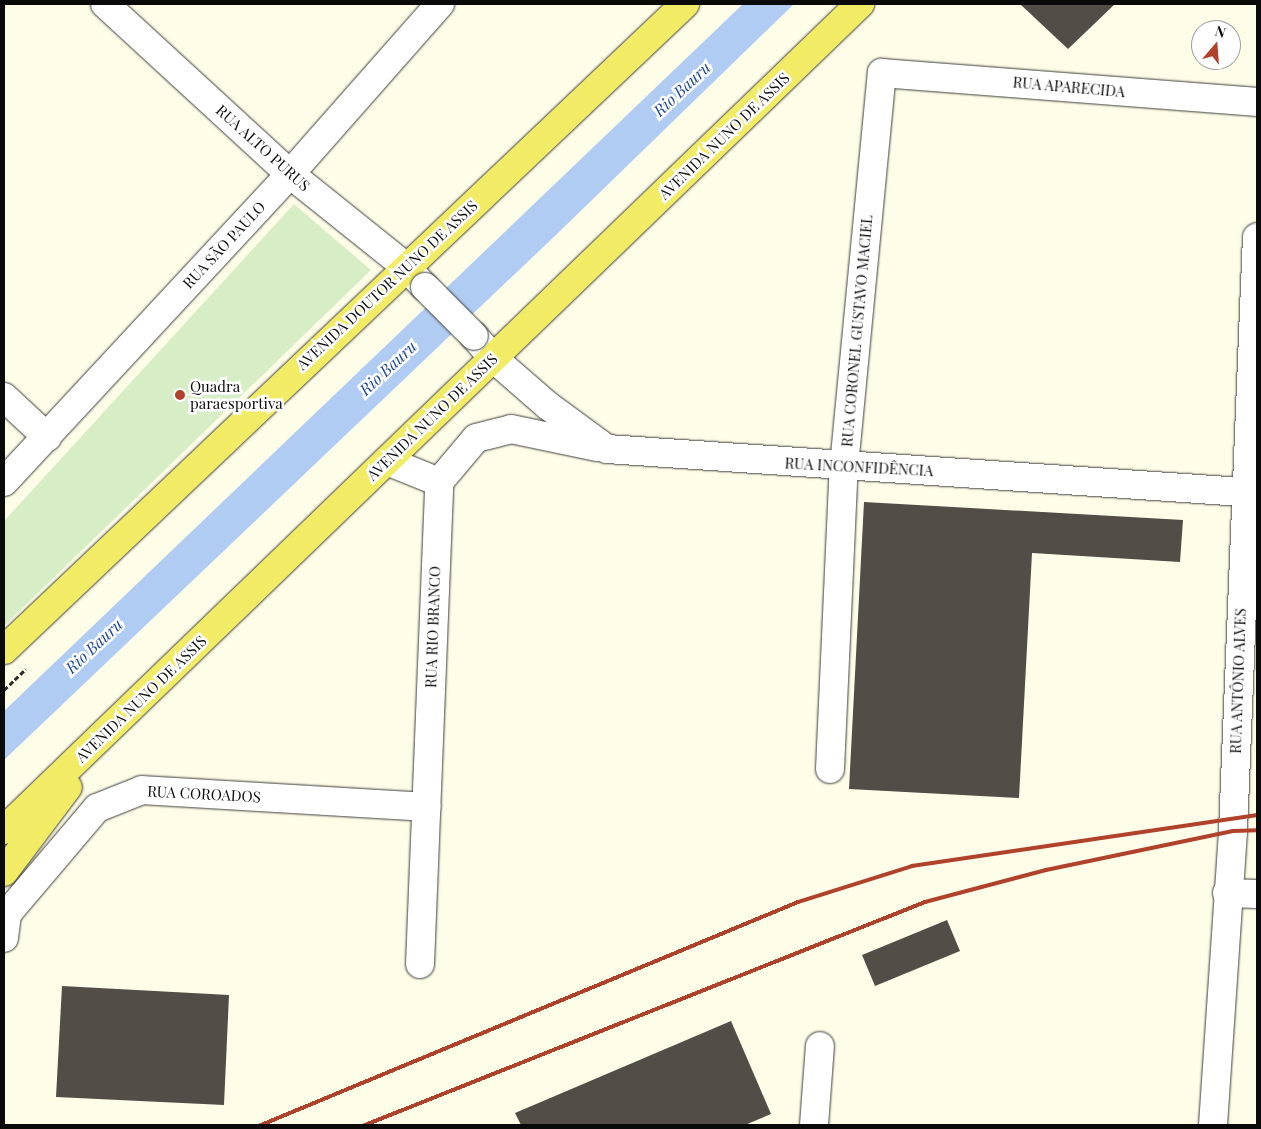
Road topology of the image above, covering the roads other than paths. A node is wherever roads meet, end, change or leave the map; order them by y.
1 (104, 4) edge
2 (440, 4) edge
3 (685, 4) edge
4 (860, 4) edge
5 (882, 72) joint
6 (1257, 102) edge
7 (290, 174) junction
8 (1257, 237) edge
9 (406, 267) junction
10 (493, 358) junction
11 (4, 397) edge
12 (47, 437) junction
13 (607, 449) junction
14 (387, 461) junction
15 (844, 466) junction
16 (4, 482) edge
17 (439, 482) junction
18 (1251, 493) edge
19 (4, 650) edge
20 (116, 724) junction
21 (830, 769) dead end
22 (426, 807) junction
23 (4, 830) edge
24 (4, 872) edge
25 (1227, 893) junction
26 (1257, 894) edge
27 (5, 921) edge
28 (420, 964) dead end
29 (820, 1046) dead end
30 (807, 1121) edge
31 (1212, 1125) edge

1 - 7 street, RUA ALTO PURUS
2 - 7 street, RUA SÃO PAULO
3 - 9 main road, AVENIDA DOUTOR NUNO DE ASSIS
4 - 10 main road, AVENIDA NUNO DE ASSIS
5 - 6 street, RUA APARECIDA
5 - 15 street, RUA CORONEL GUSTAVO MACIEL
7 - 9 street, RUA ALTO PURUS
7 - 12 street, RUA SÃO PAULO
8 - 18 street, RUA ANTÔNIO ALVES
9 - 10 street, RUA ALTO PURUS, bridge
9 - 19 main road, AVENIDA DOUTOR NUNO DE ASSIS
10 - 13 street
10 - 14 main road, AVENIDA NUNO DE ASSIS
11 - 12 street
12 - 16 street, RUA SÃO PAULO
13 - 15 street, RUA INCONFIDÊNCIA
13 - 17 street
14 - 17 street
14 - 20 main road, AVENIDA NUNO DE ASSIS
15 - 18 street, RUA INCONFIDÊNCIA
15 - 21 street, RUA CORONEL GUSTAVO MACIEL
17 - 22 street, RUA RIO BRANCO
18 - 25 street, RUA ANTÔNIO ALVES
20 - 23 main road, AVENIDA NUNO DE ASSIS
20 - 24 main road
22 - 27 street, RUA COROADOS
22 - 28 street, RUA RIO BRANCO
25 - 26 street
25 - 31 street, RUA ANTÔNIO ALVES
29 - 30 street

